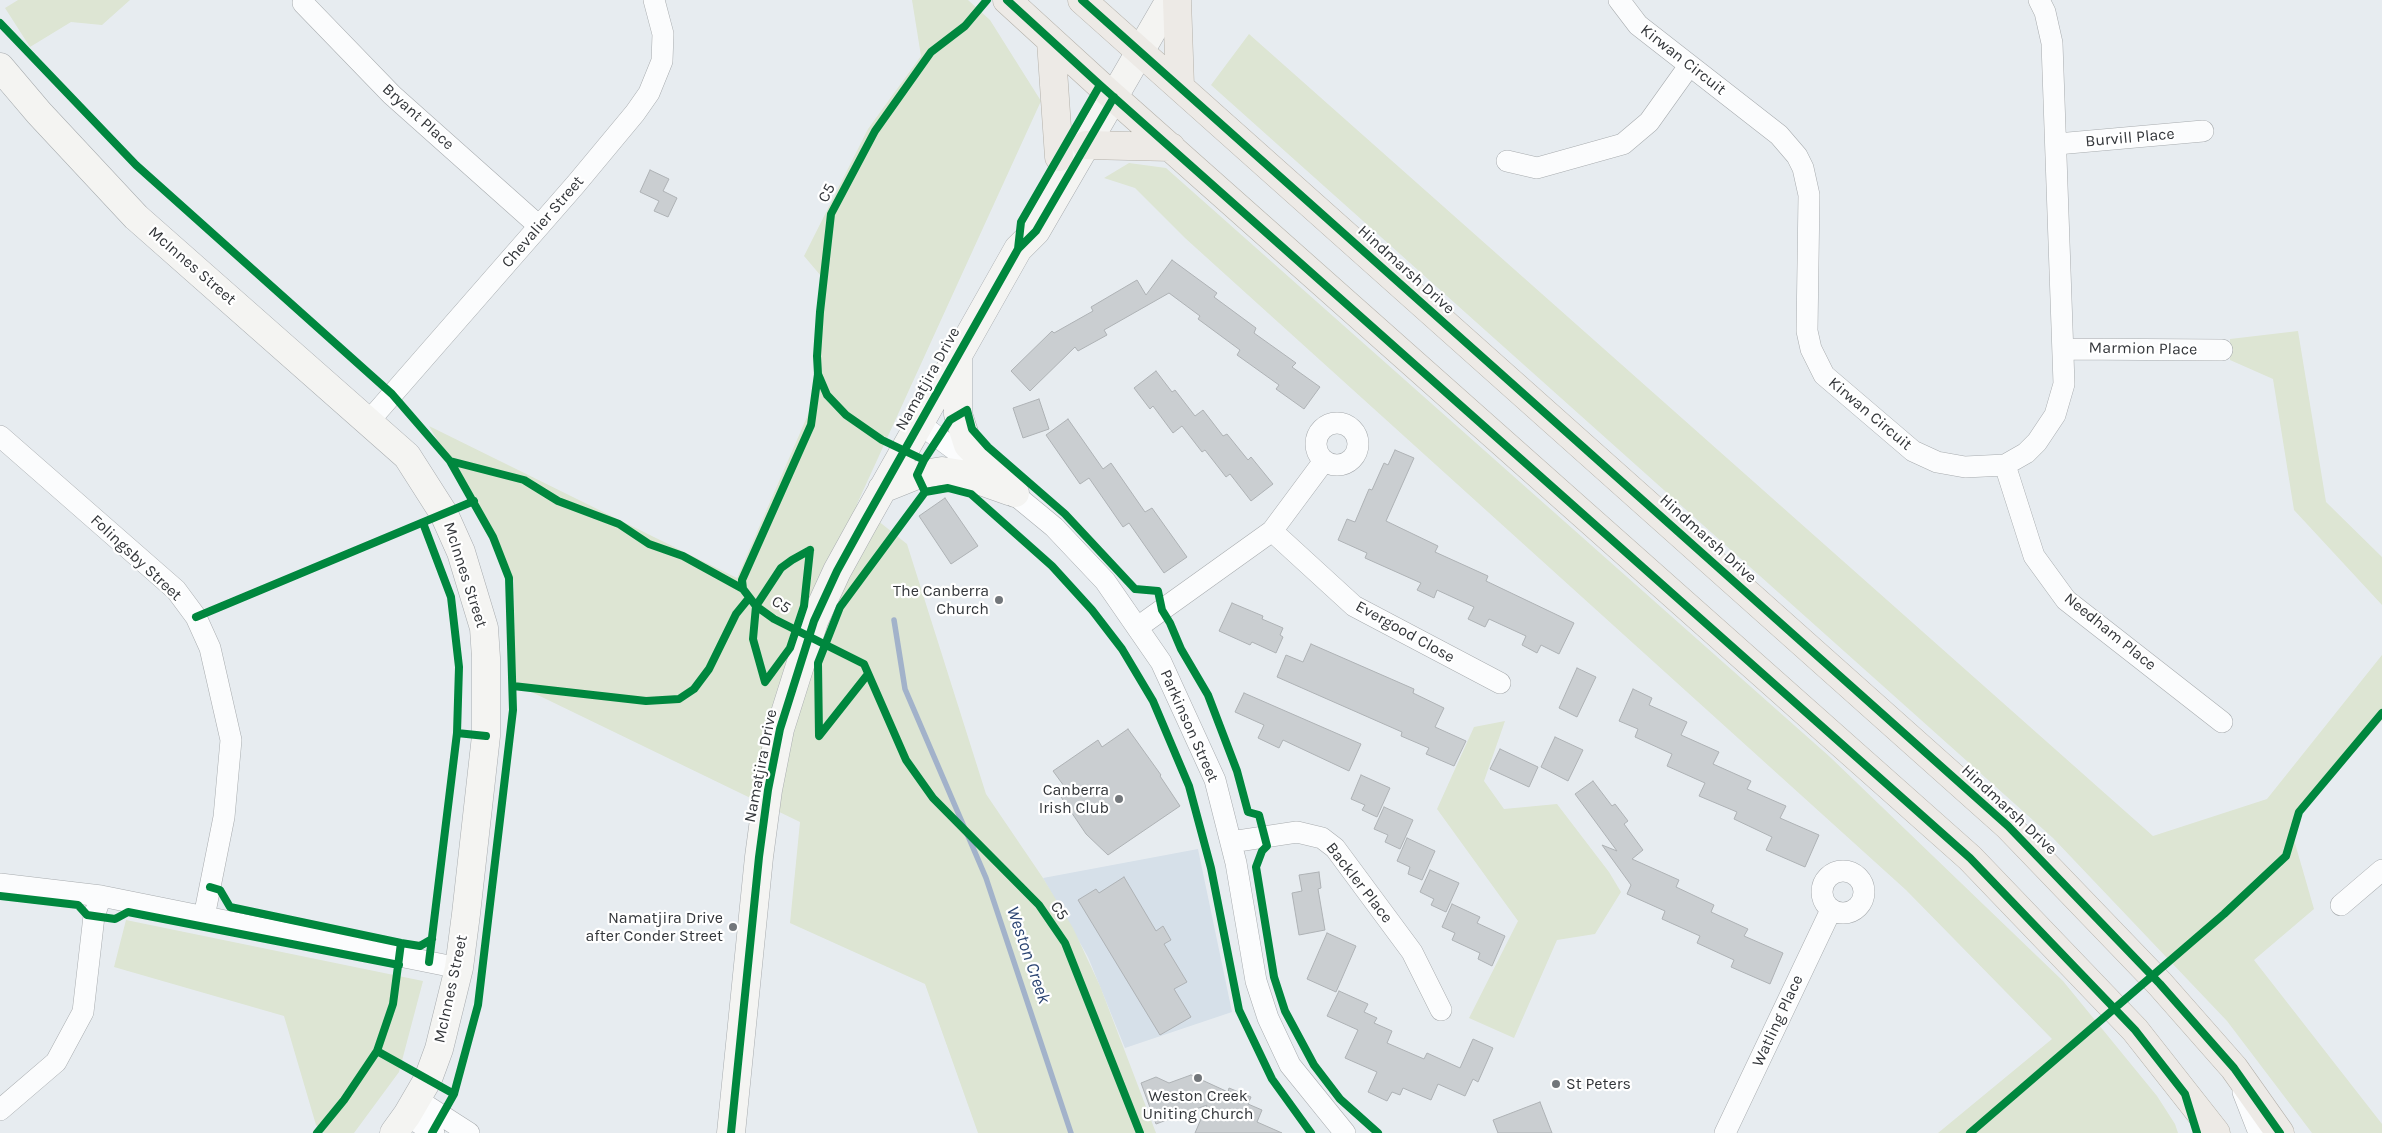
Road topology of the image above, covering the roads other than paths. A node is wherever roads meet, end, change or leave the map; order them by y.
1 (654, 0) edge
2 (1007, 0) edge
3 (1082, 0) edge
4 (1150, 0) edge
5 (1170, 0) edge
6 (1177, 0) edge
7 (1618, 0) edge
8 (2039, 0) edge
9 (303, 3) dead end
10 (1051, 40) junction
11 (1134, 45) junction
12 (1689, 66) junction
13 (0, 67) edge
14 (1180, 86) junction
15 (1107, 91) junction
16 (2203, 131) dead end
17 (2057, 144) junction
18 (1086, 145) junction
19 (1171, 147) junction
20 (1059, 157) junction
21 (1507, 161) dead end
22 (539, 226) junction
23 (1018, 249) junction
24 (2063, 349) junction
25 (2222, 350) dead end
26 (958, 354) junction
27 (369, 420) junction
28 (920, 424) junction
29 (0, 436) edge
30 (1324, 461) dead end
31 (2005, 465) junction
32 (882, 489) junction
33 (1014, 493) junction
34 (1272, 531) junction
35 (1138, 627) junction
36 (1500, 683) dead end
37 (2222, 722) dead end
38 (1231, 842) junction
39 (2382, 870) edge
40 (0, 884) edge
41 (100, 896) junction
42 (2341, 905) dead end
43 (1831, 910) dead end
44 (204, 917) junction
45 (459, 968) junction
46 (1441, 1010) dead end
47 (2234, 1068) junction
48 (2185, 1094) junction
49 (0, 1110) edge
50 (406, 1116) edge
51 (434, 1133) edge
52 (468, 1133) edge
53 (731, 1133) edge
54 (1345, 1133) edge
55 (1725, 1133) edge
56 (2197, 1133) edge
57 (2216, 1133) edge
58 (2259, 1133) edge
59 (2280, 1133) edge

1 - 22 street, Chevalier Street
2 - 10 main road
3 - 11 main road, Hindmarsh Drive
4 - 11 main road, Namatjira Drive
5 - 11 main road, Namatjira Drive
6 - 14 main road
7 - 12 street, Kirwan Circuit
8 - 17 street, Kirwan Circuit
9 - 22 street, Bryant Place
10 - 15 main road
10 - 20 main road
11 - 14 main road, Hindmarsh Drive
11 - 15 main road, Namatjira Drive
12 - 21 street
12 - 31 street, Kirwan Circuit
13 - 27 main road, McInnes Street
14 - 47 main road, Hindmarsh Drive
15 - 18 main road, Namatjira Drive
15 - 19 main road
15 - 20 main road, Namatjira Drive
16 - 17 street, Burvill Place
17 - 24 street, Kirwan Circuit
18 - 19 main road
18 - 23 main road, Namatjira Drive
19 - 48 main road
20 - 23 main road, Namatjira Drive
22 - 27 street, Chevalier Street
23 - 26 main road, Namatjira Drive
24 - 25 street, Marmion Place
24 - 31 street, Kirwan Circuit
26 - 28 main road, Namatjira Drive
26 - 33 main road
27 - 45 main road, McInnes Street
28 - 32 main road, Namatjira Drive
28 - 33 street, Parkinson Street
29 - 44 street, Folingsby Street
30 - 34 street
31 - 37 street, Needham Place
32 - 33 main road
32 - 53 main road, Namatjira Drive
33 - 35 street, Parkinson Street
34 - 35 street
34 - 36 street, Evergood Close
35 - 38 street, Parkinson Street
38 - 46 street, Backler Place
38 - 54 street, Parkinson Street
39 - 42 street
40 - 41 street
41 - 44 street
41 - 49 street
43 - 55 street, Watling Place
44 - 45 street
45 - 50 main road, McInnes Street
47 - 58 street
47 - 59 main road, Hindmarsh Drive
48 - 56 main road
48 - 57 main road
50 - 51 street
50 - 52 street

